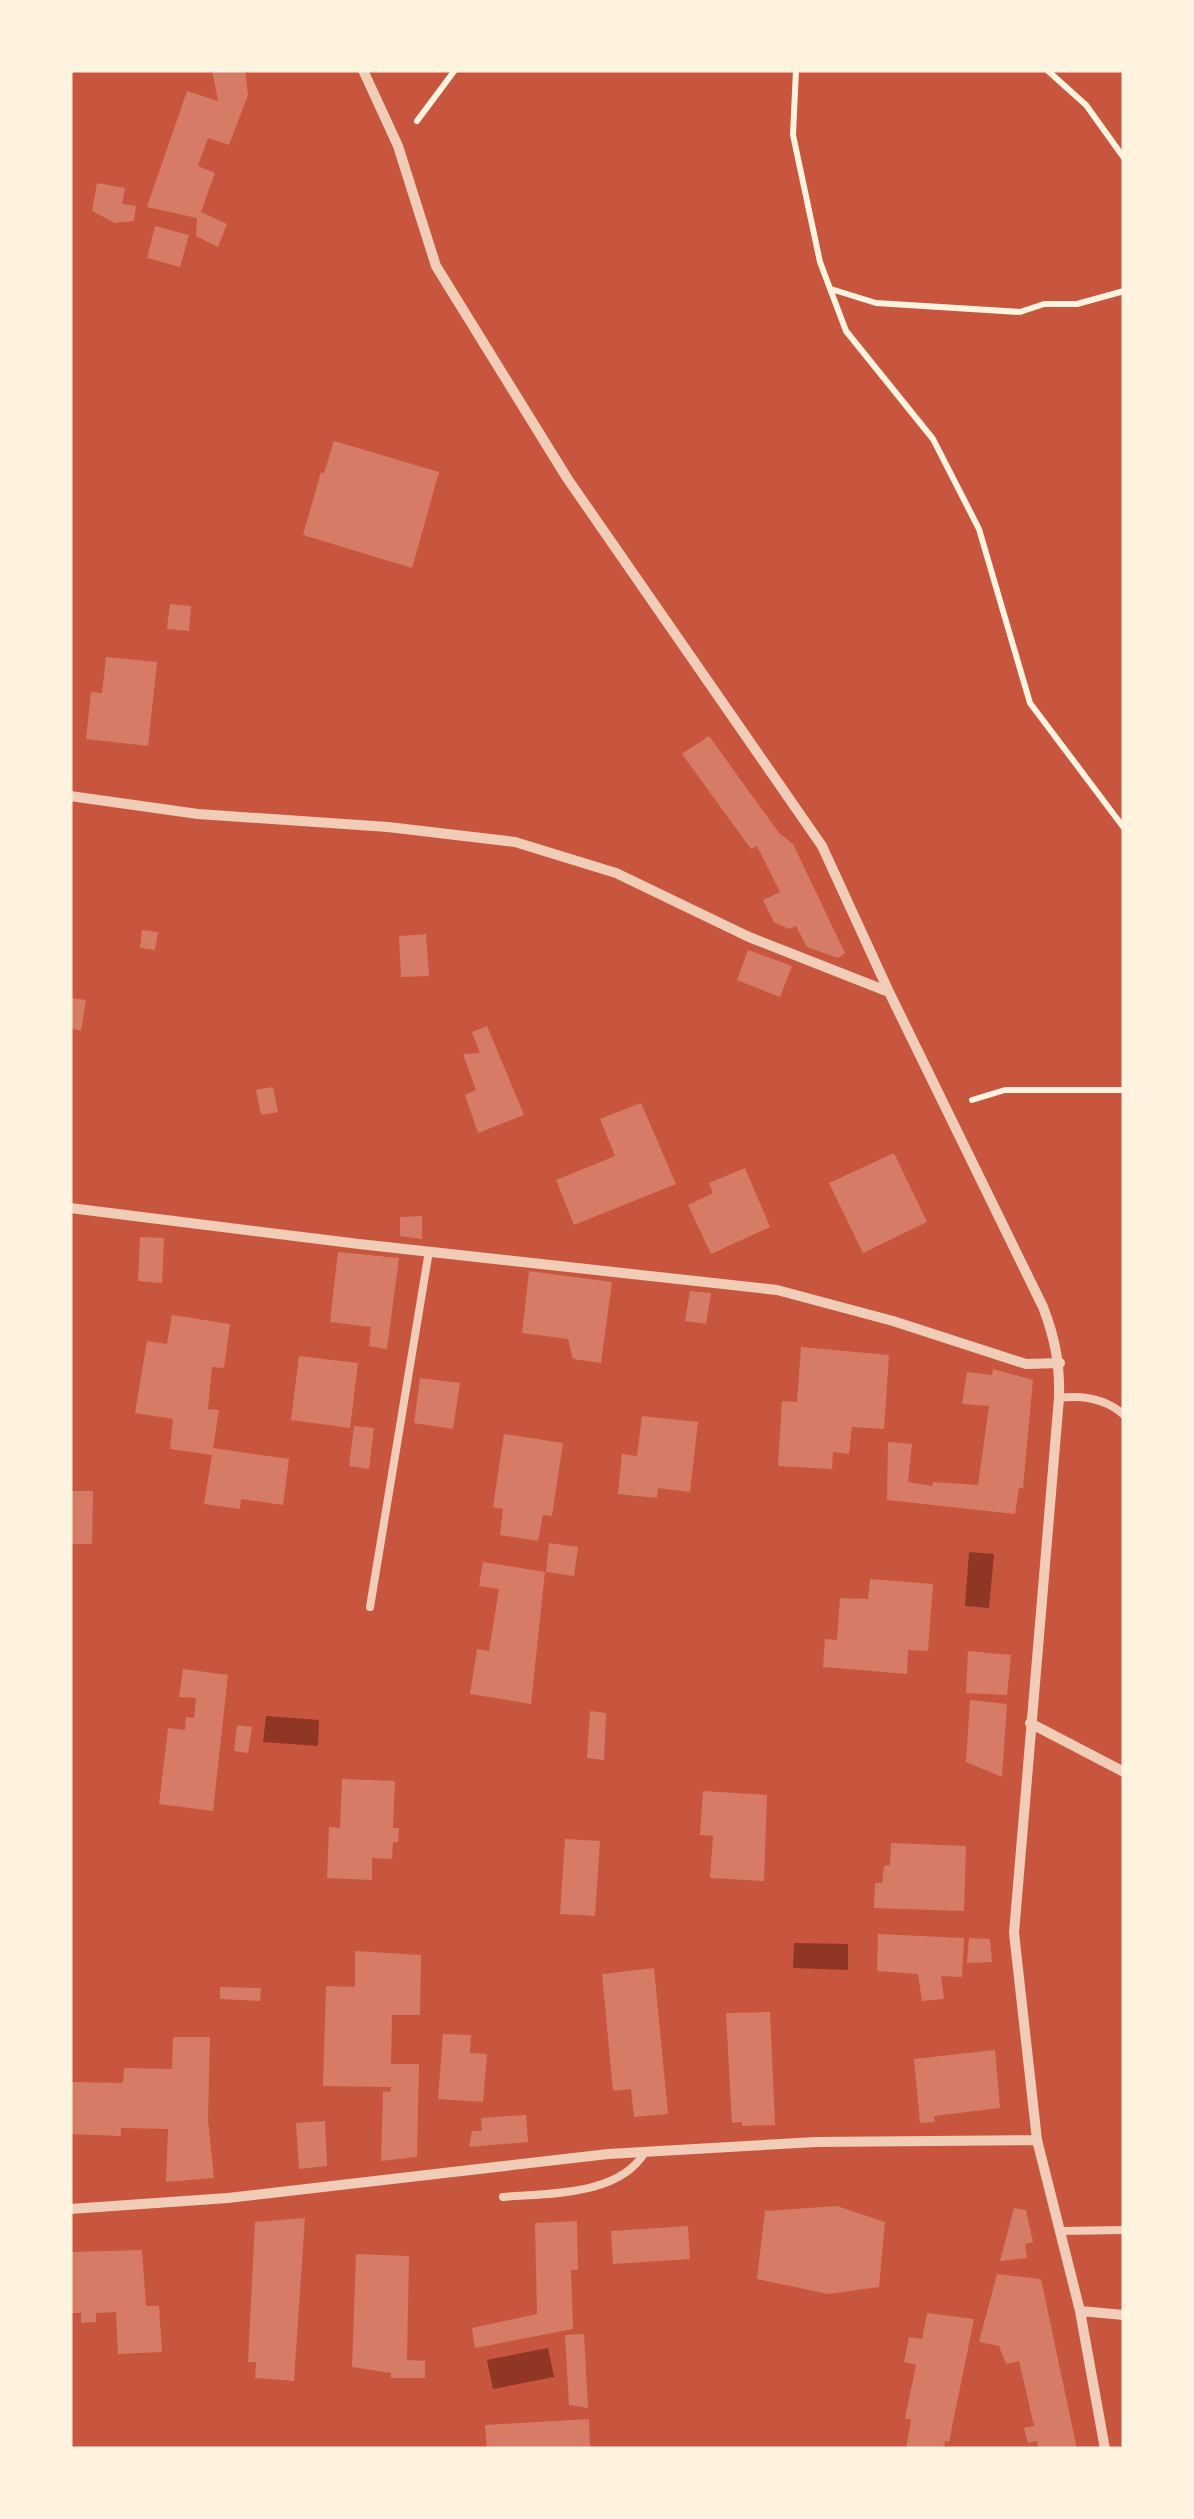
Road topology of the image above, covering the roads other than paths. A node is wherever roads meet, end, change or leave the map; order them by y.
1 (363, 70) edge
2 (70, 796) edge
3 (888, 992) junction
4 (70, 1208) edge
5 (429, 1251) junction
6 (1060, 1363) junction
7 (1059, 1398) junction
8 (1124, 1415) edge
9 (370, 1606) dead end
10 (1030, 1723) junction
11 (1124, 1772) edge
12 (1037, 2140) junction
13 (646, 2152) junction
14 (504, 2198) dead end
15 (70, 2209) edge
16 (1124, 2230) edge
17 (1060, 2231) junction
18 (1080, 2311) junction
19 (1124, 2315) edge
20 (1105, 2449) edge

1 - 3 street
2 - 3 street
3 - 6 street
4 - 5 street
5 - 6 street
5 - 9 lane
6 - 7 street
7 - 8 lane
7 - 10 street
10 - 11 street
10 - 12 street
12 - 13 street
12 - 17 street
13 - 14 lane
13 - 15 street
16 - 17 lane
17 - 18 street
18 - 19 street
18 - 20 street

